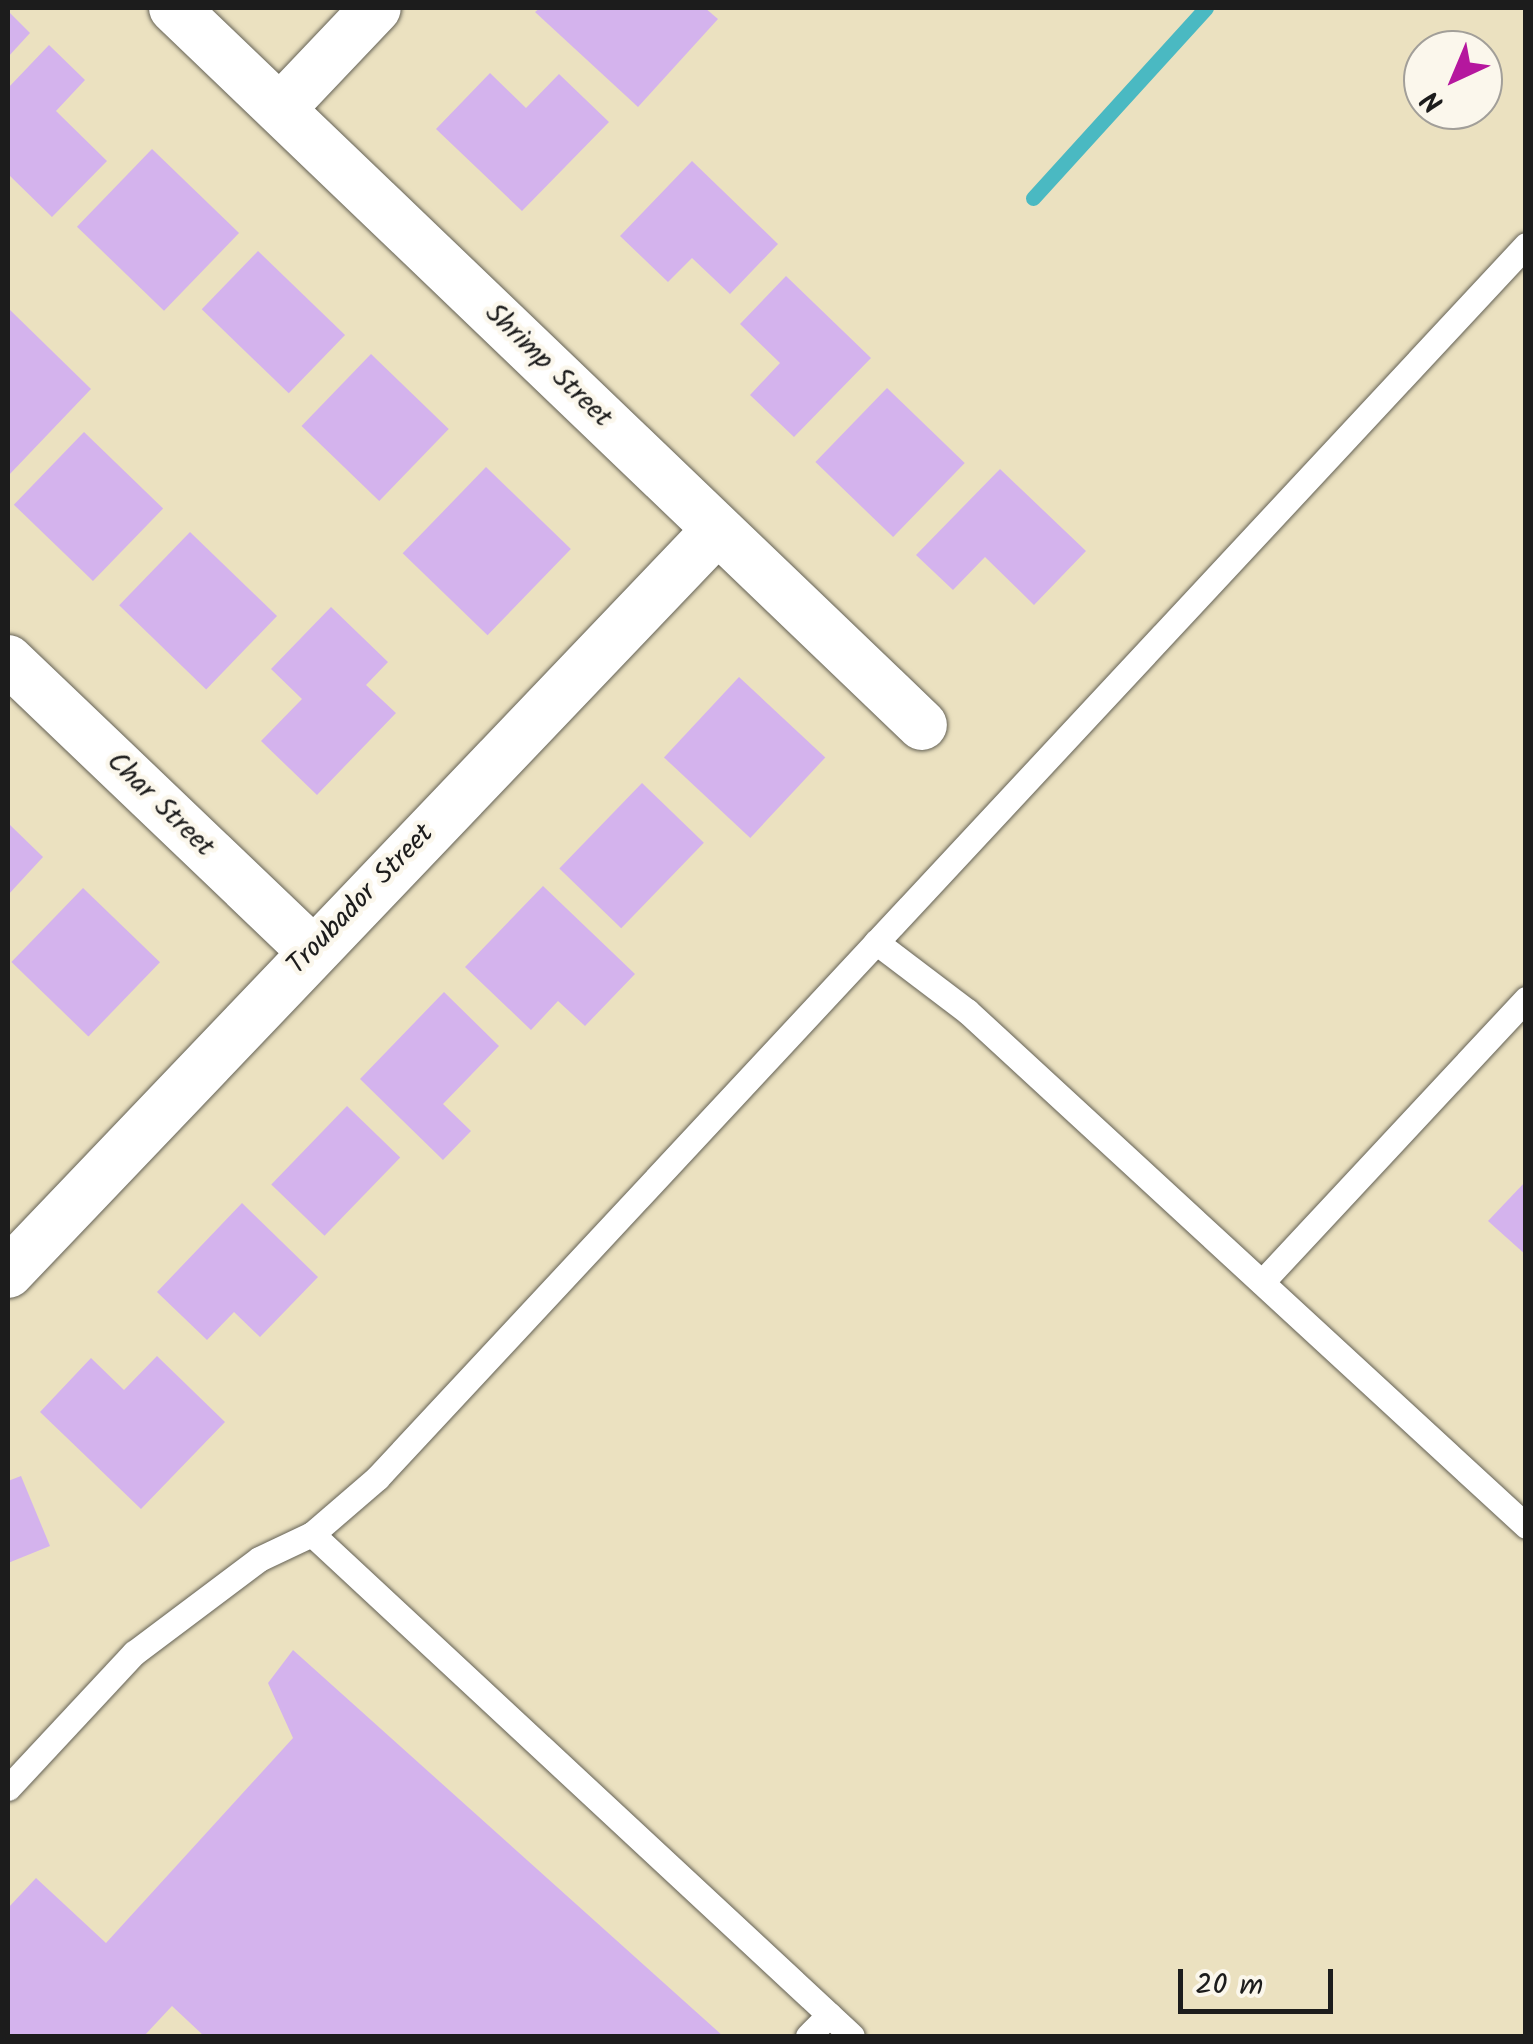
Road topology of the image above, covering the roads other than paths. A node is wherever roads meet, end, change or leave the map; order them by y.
1 (174, 8) edge
2 (376, 8) edge
3 (280, 109) junction
4 (1526, 245) edge
5 (718, 530) junction
6 (8, 660) edge
7 (922, 725) dead end
8 (876, 942) junction
9 (313, 951) junction
10 (1526, 999) edge
11 (8, 1273) edge
12 (1262, 1282) junction
13 (1526, 1526) edge
14 (312, 1534) junction
15 (8, 1788) edge
16 (829, 2014) junction
17 (808, 2036) edge
18 (852, 2036) edge

1 - 3 street, Shrimp Street
2 - 3 street
3 - 5 street, Shrimp Street
4 - 8 lane
5 - 7 street, Shrimp Street
5 - 9 street, Troubador Street
6 - 9 street, Char Street
8 - 12 lane
8 - 14 lane
9 - 11 street, Troubador Street
10 - 12 lane
12 - 13 lane
14 - 15 lane
14 - 16 lane
16 - 17 lane
16 - 18 lane

